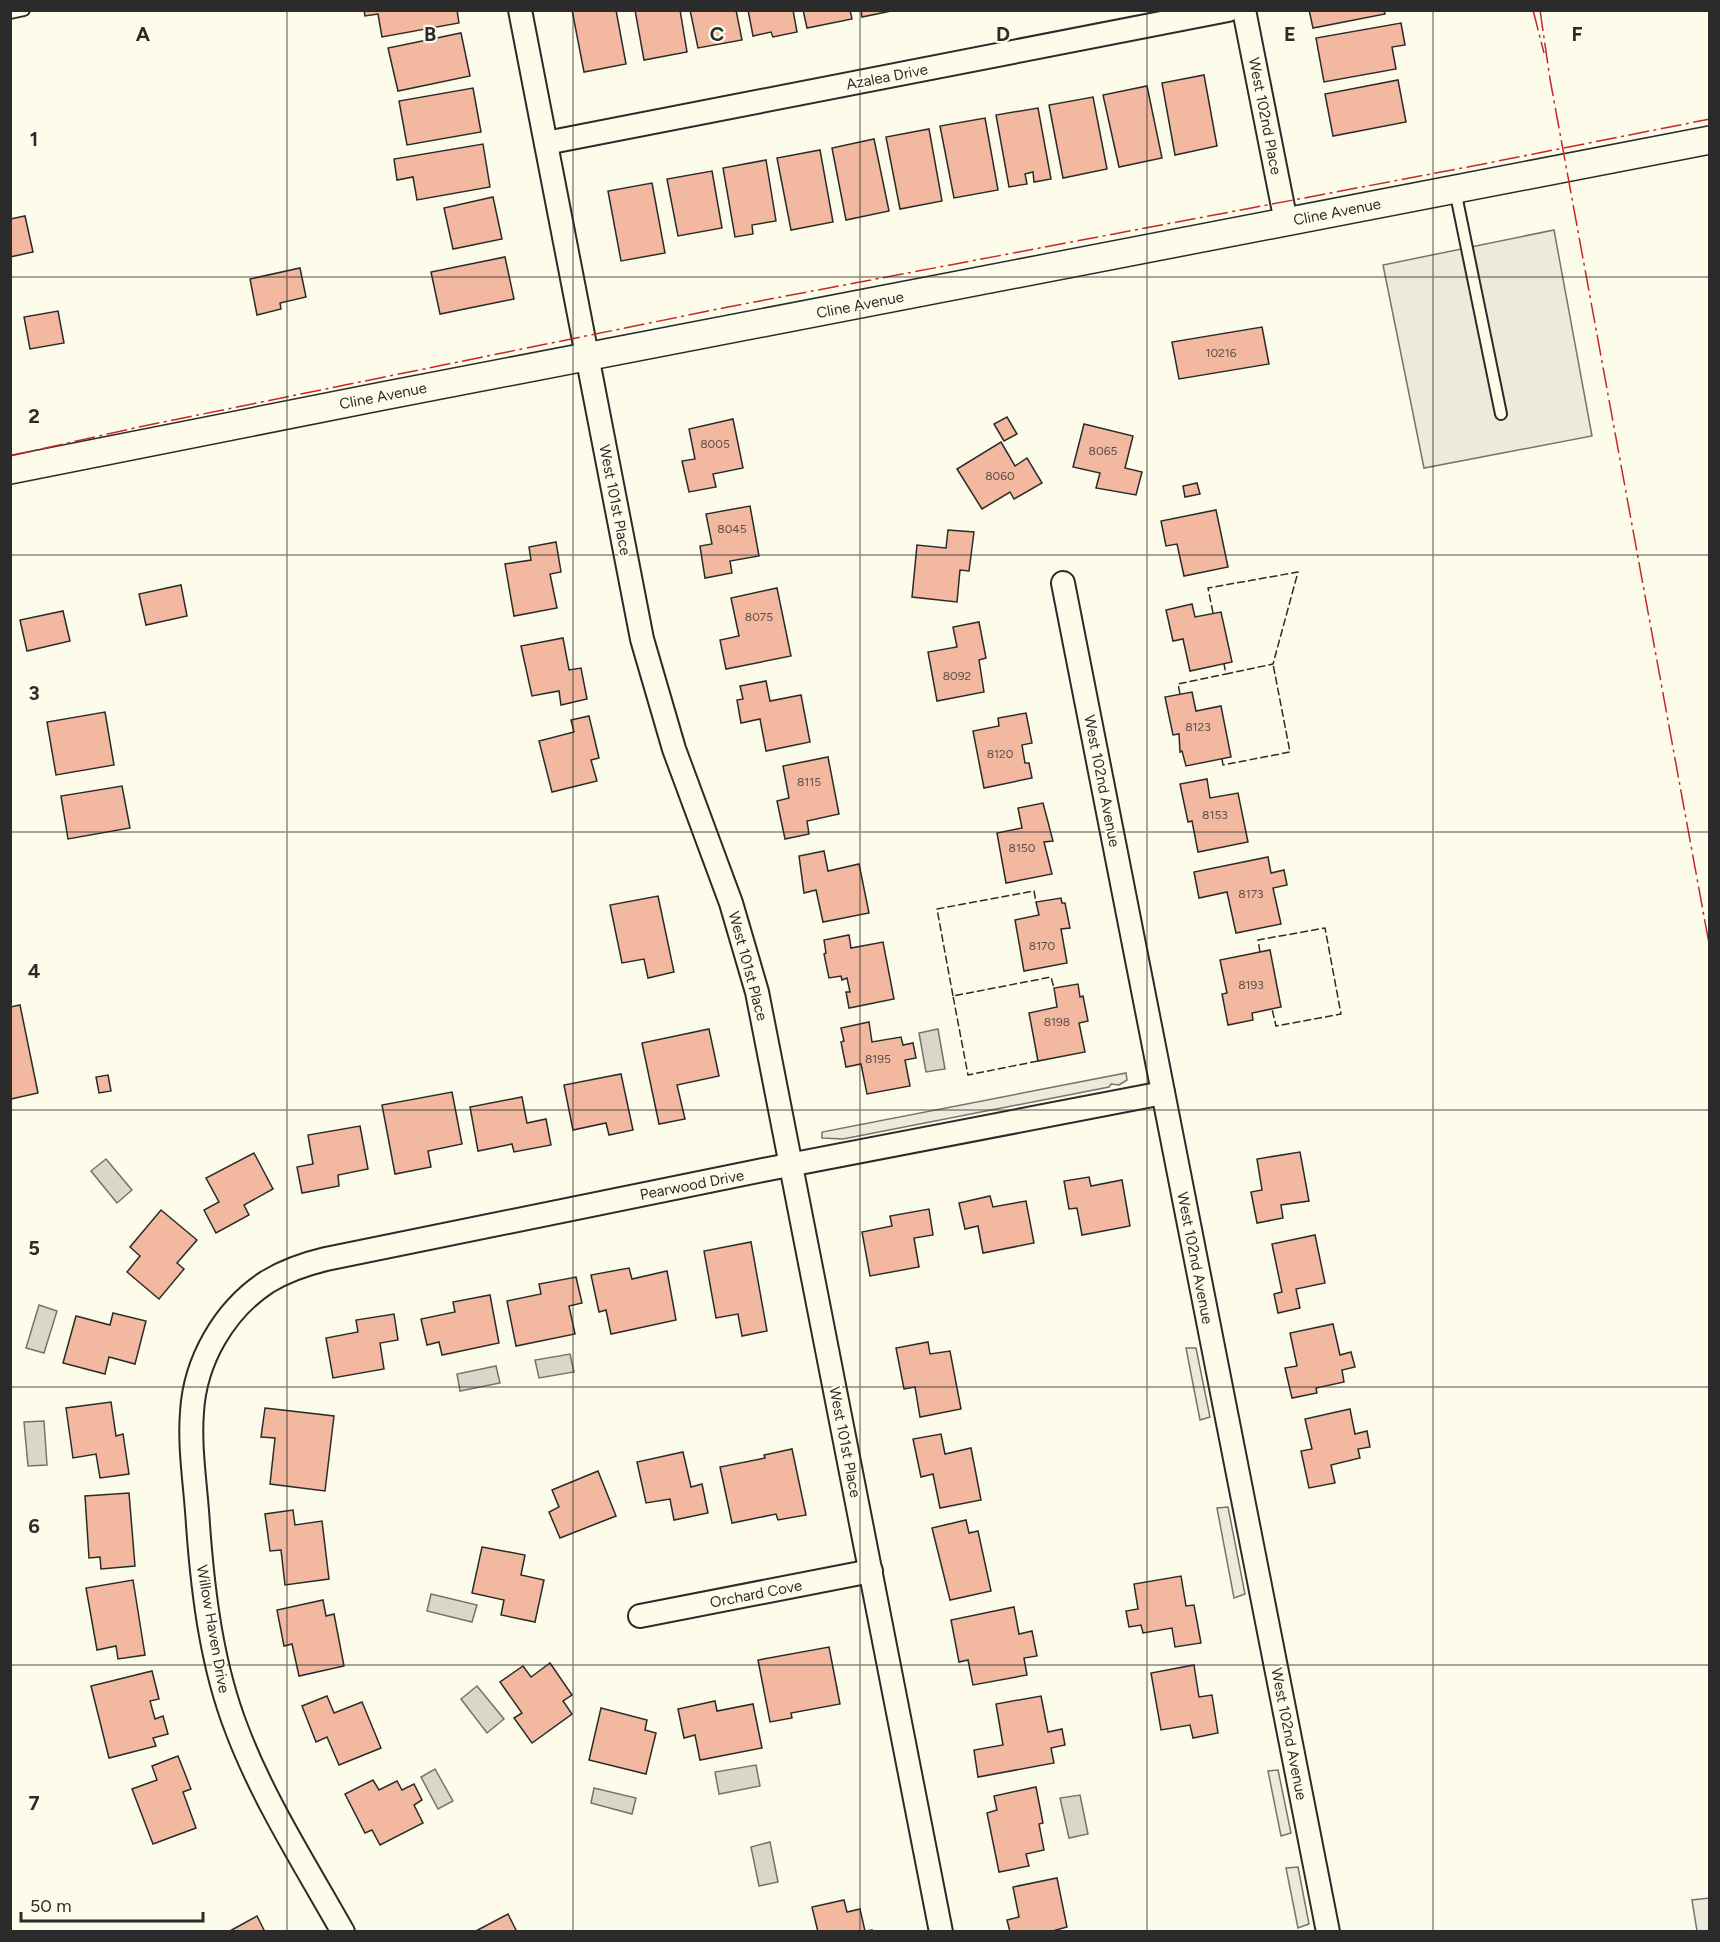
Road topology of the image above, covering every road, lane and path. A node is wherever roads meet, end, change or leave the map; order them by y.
1 (24, 10) edge
2 (520, 10) edge
3 (1228, 10) edge
4 (1244, 10) edge
5 (10, 13) edge
6 (1710, 140) edge
7 (546, 143) junction
8 (1455, 190) junction
9 (1286, 222) junction
10 (586, 357) junction
11 (1502, 414) dead end
12 (10, 470) edge
13 (1063, 583) dead end
14 (1162, 1093) junction
15 (791, 1165) junction
16 (236, 1309) joint
17 (871, 1571) junction
18 (640, 1616) dead end
19 (342, 1932) edge
20 (941, 1932) edge
21 (1328, 1932) edge

1 - 5 lane
2 - 7 street, West 101st Place
3 - 7 street, Azalea Drive
4 - 9 street, West 102nd Place
6 - 8 street, Cline Avenue
7 - 10 street, West 101st Place
8 - 9 street, Cline Avenue
8 - 11 lane
9 - 10 street, Cline Avenue
10 - 12 street, Cline Avenue
10 - 15 street, West 101st Place
13 - 14 street, West 102nd Avenue
14 - 15 street, Pearwood Drive
14 - 21 street, West 102nd Avenue
15 - 16 street, Pearwood Drive
15 - 17 street, West 101st Place
16 - 19 street, Willow Haven Drive
17 - 18 street, Orchard Cove
17 - 20 street, West 101st Place

